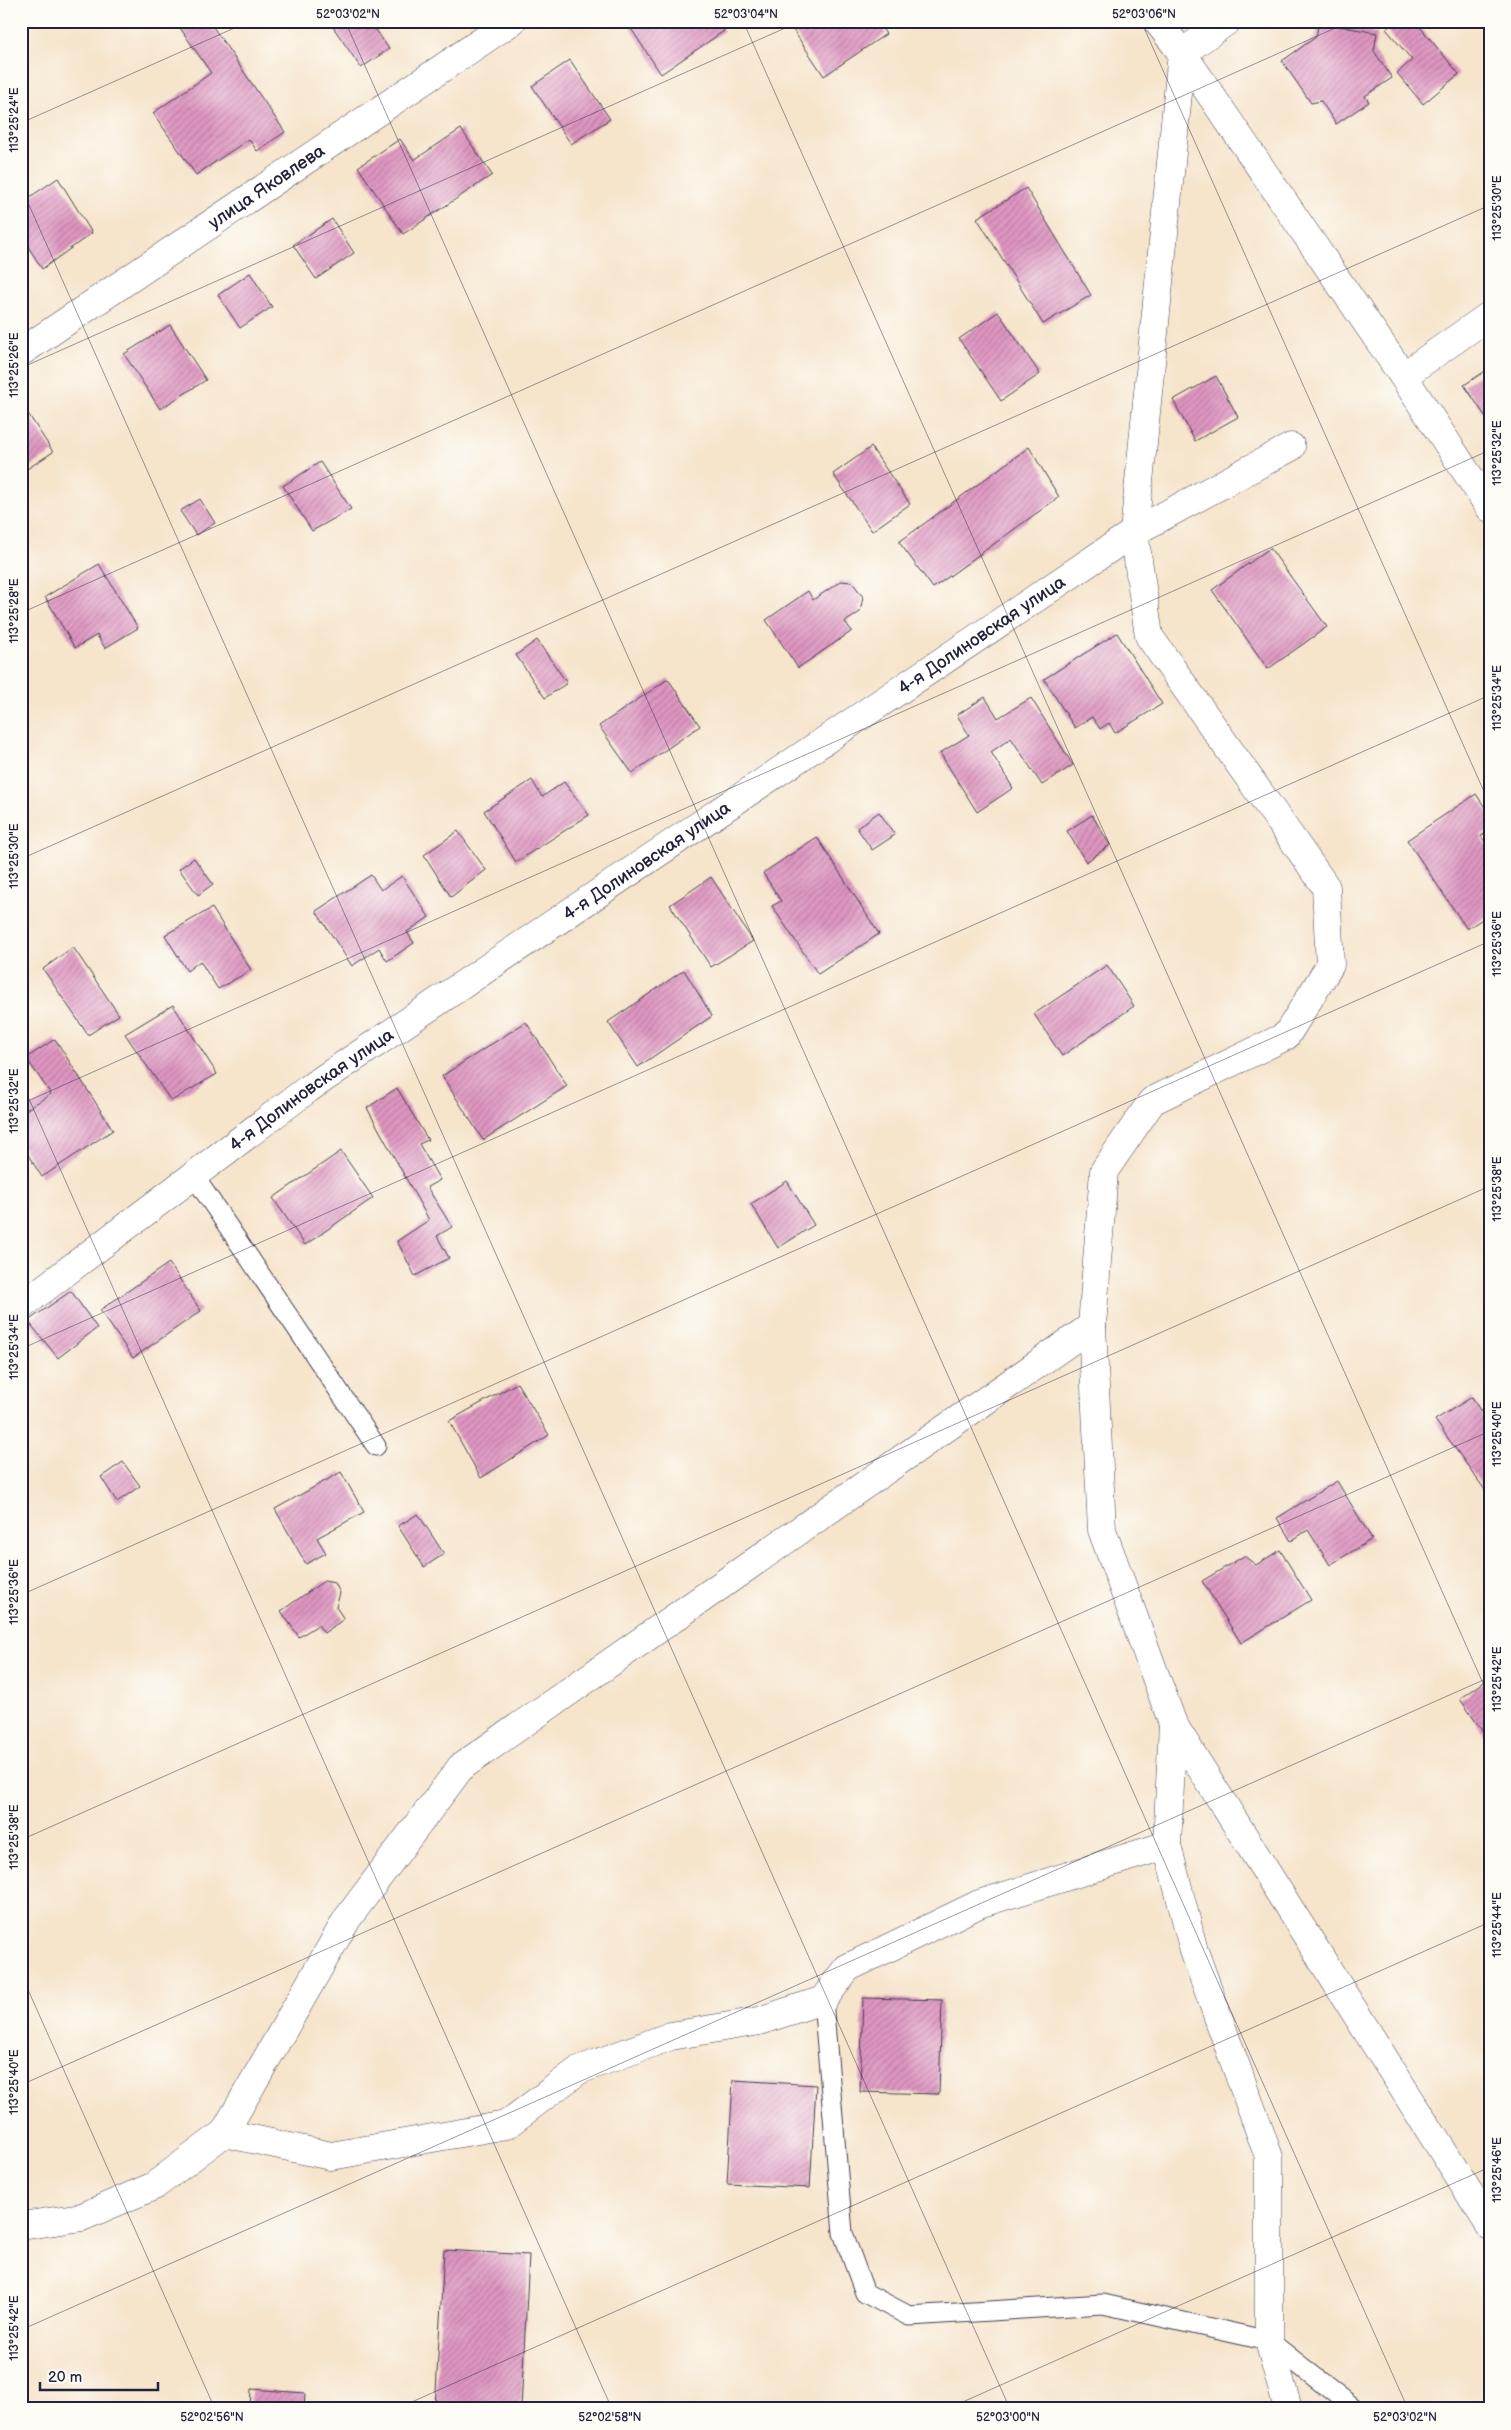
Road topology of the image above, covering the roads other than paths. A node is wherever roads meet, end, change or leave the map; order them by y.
1 (512, 21) edge
2 (1157, 21) edge
3 (1227, 21) edge
4 (1182, 53) junction
5 (1490, 315) edge
6 (21, 352) edge
7 (1403, 376) junction
8 (1291, 447) dead end
9 (1490, 508) edge
10 (1134, 532) junction
11 (194, 1176) junction
12 (21, 1306) edge
13 (1092, 1326) junction
14 (376, 1446) dead end
15 (1173, 1724) junction
16 (1168, 1845) junction
17 (824, 2000) junction
18 (224, 2133) junction
19 (21, 2226) edge
20 (1490, 2226) edge
21 (1269, 2341) junction
22 (1288, 2409) edge
23 (1355, 2409) edge

1 - 6 street, улица Яковлева
2 - 4 street
3 - 4 street
4 - 7 street
4 - 10 street
5 - 7 street
7 - 9 street
8 - 10 street, 4-я Долиновская улица
10 - 11 street, 4-я Долиновская улица
10 - 13 street
11 - 12 street, 4-я Долиновская улица
11 - 14 lane
13 - 15 street
13 - 18 street
15 - 16 street
15 - 20 street
16 - 17 street
16 - 21 street
17 - 18 street
17 - 21 lane
18 - 19 street
21 - 22 street
21 - 23 lane

